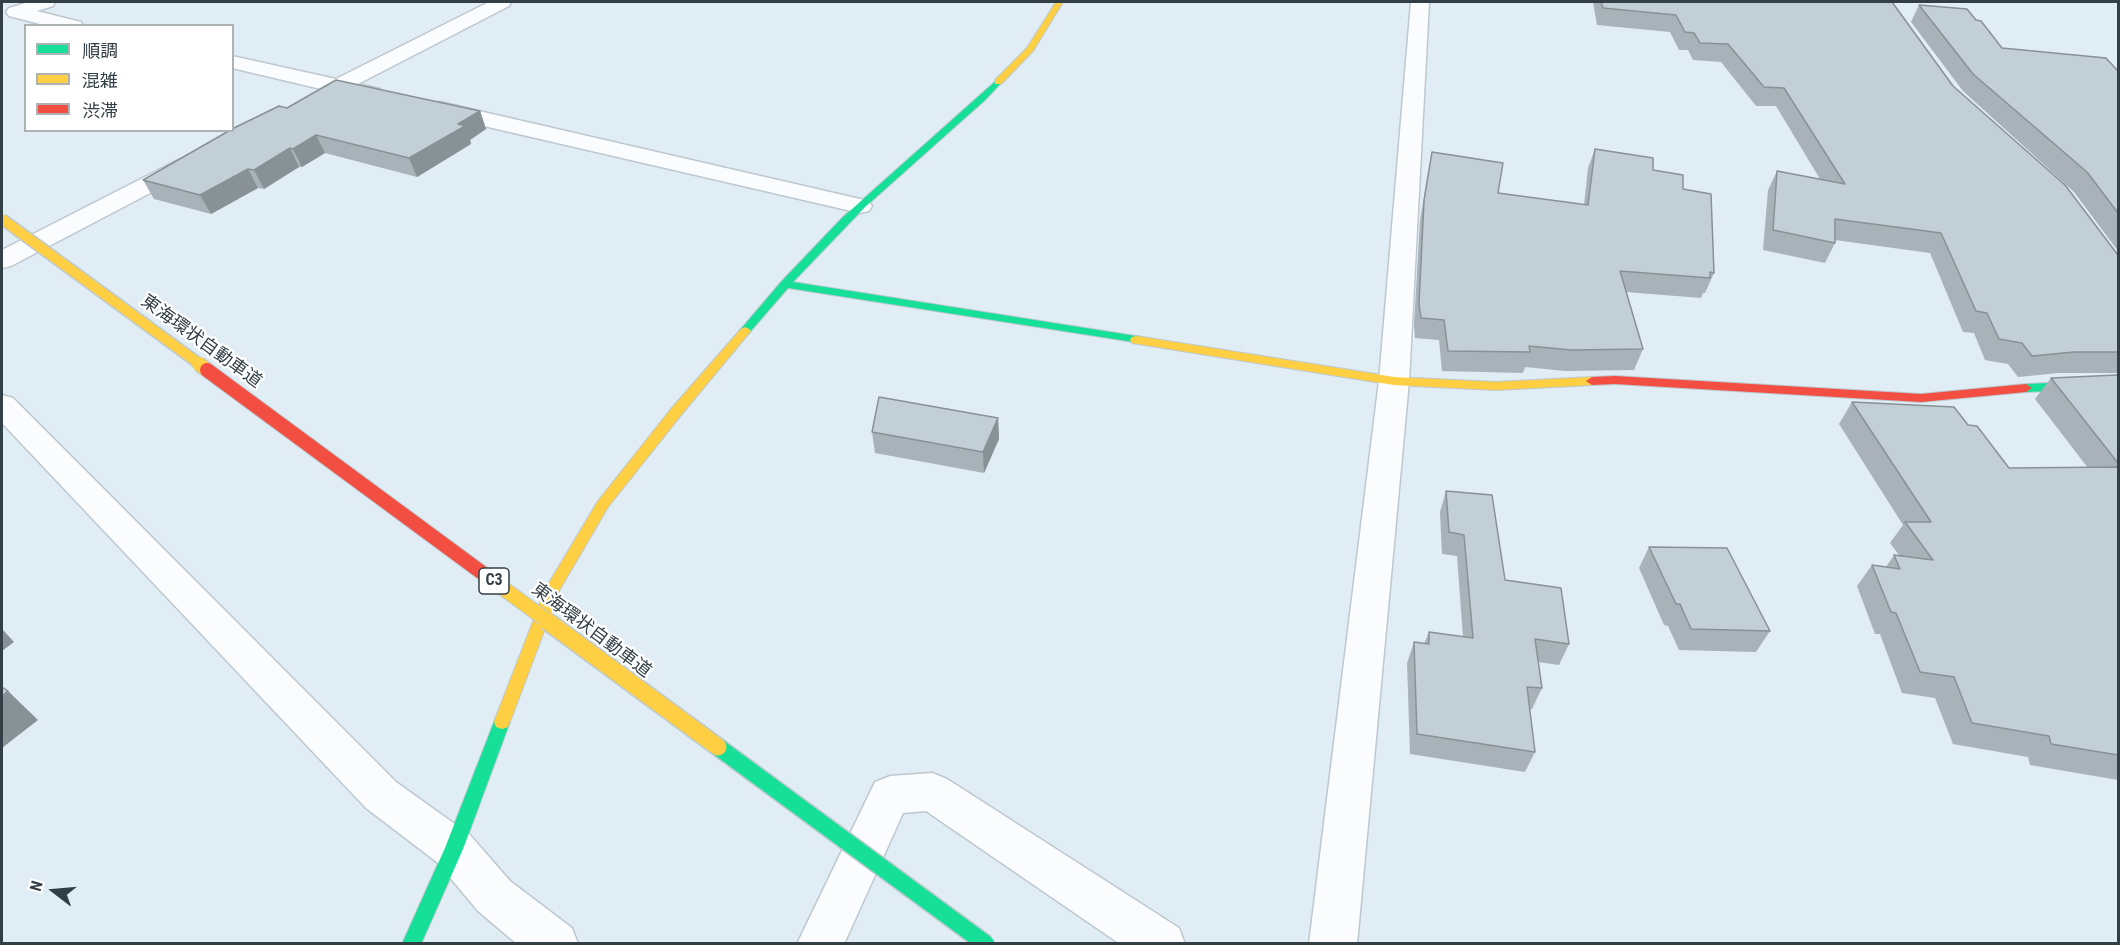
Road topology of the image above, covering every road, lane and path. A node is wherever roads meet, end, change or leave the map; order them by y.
1 (46, 2) edge
2 (502, 2) edge
3 (1059, 2) edge
4 (1420, 2) edge
5 (66, 24) edge
6 (234, 62) edge
7 (339, 86) junction
8 (397, 99) edge
9 (307, 102) edge
10 (420, 105) edge
11 (202, 157) edge
12 (860, 206) junction
13 (2, 219) edge
14 (2, 260) edge
15 (785, 284) junction
16 (1394, 381) junction
17 (2118, 384) edge
18 (2, 405) edge
19 (454, 849) junction
20 (411, 944) edge
21 (555, 944) edge
22 (820, 944) edge
23 (986, 944) edge
24 (1162, 944) edge
25 (1333, 944) edge

1 - 5 street
2 - 7 street
3 - 12 main road
4 - 16 street
6 - 7 street
7 - 8 street
7 - 9 street
10 - 12 street
11 - 14 street
12 - 15 main road
13 - 23 main road, 東海環状自動車道 / C3, bridge
15 - 16 main road
15 - 19 main road
16 - 17 main road
16 - 25 street
18 - 19 street
19 - 20 main road
19 - 21 street
22 - 24 street

